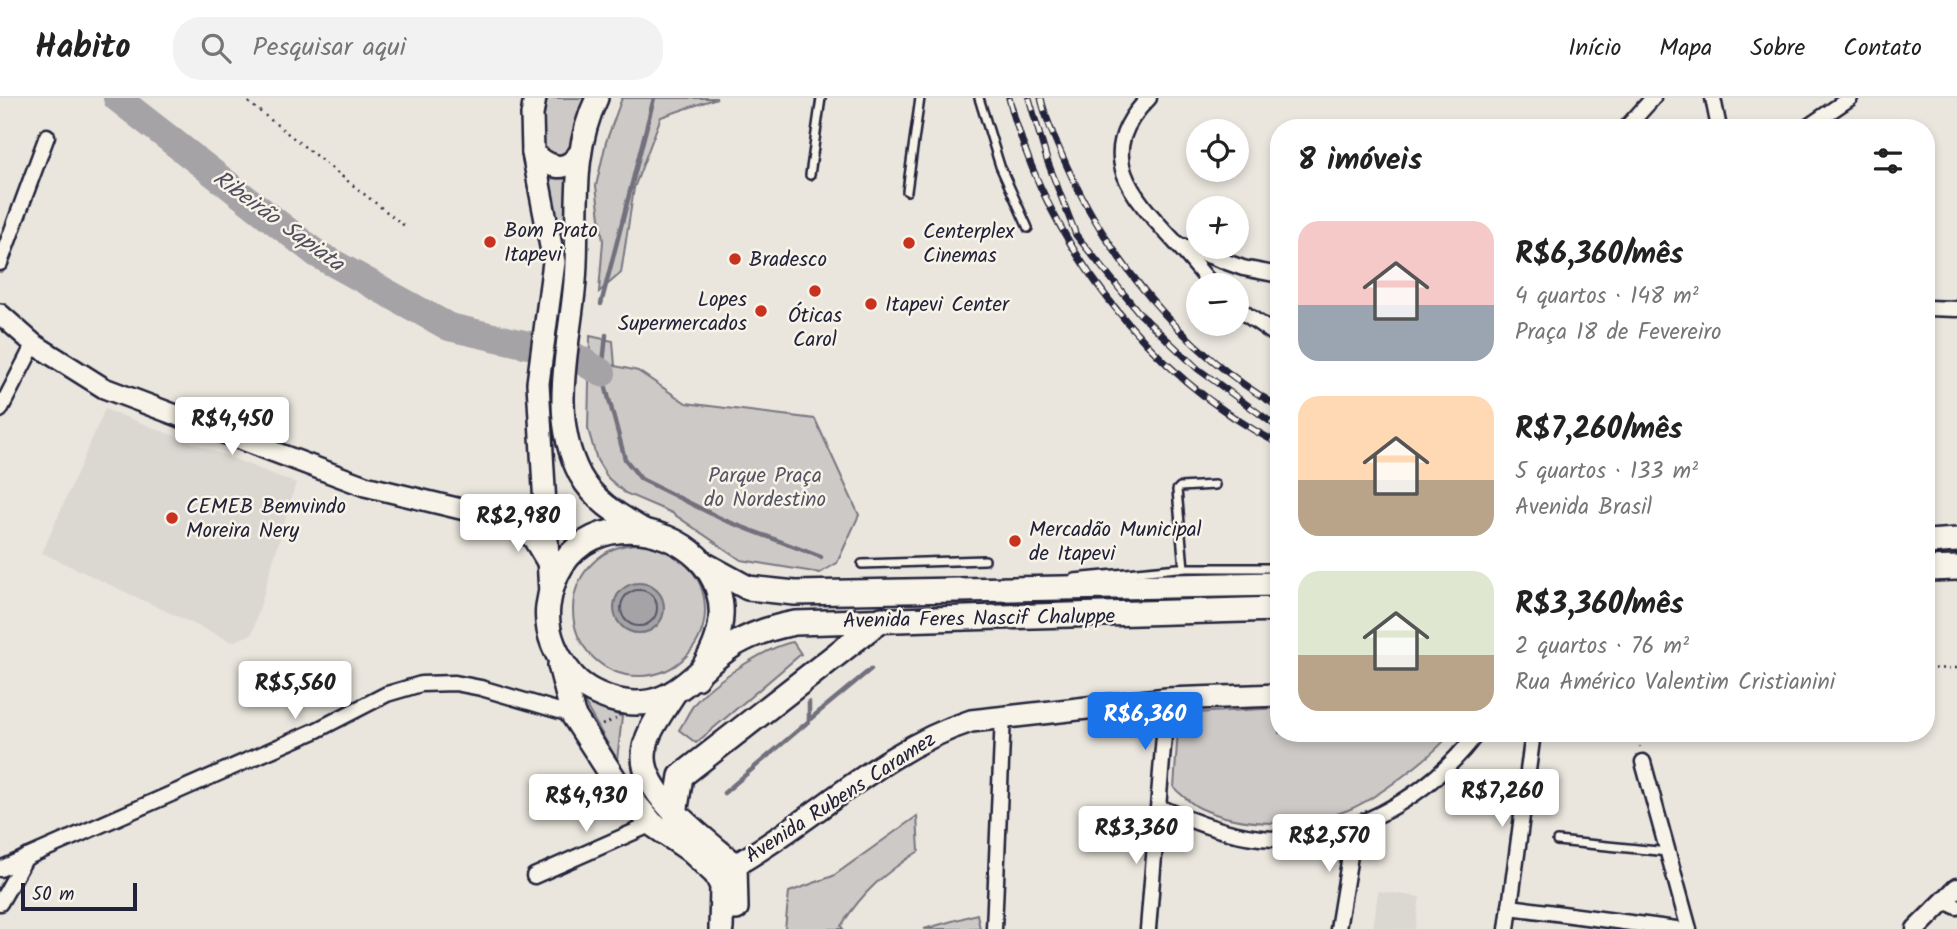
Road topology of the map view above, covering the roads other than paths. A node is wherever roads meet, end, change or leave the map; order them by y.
1 (535, 98) edge
2 (597, 98) edge
3 (821, 98) edge
4 (920, 98) edge
5 (979, 98) edge
6 (1149, 98) edge
7 (1653, 98) edge
8 (1713, 98) edge
9 (1850, 98) edge
10 (1827, 114) junction
11 (1634, 119) edge
12 (1717, 119) edge
13 (1820, 119) edge
14 (1824, 119) edge
15 (47, 136) dead end
16 (533, 153) junction
17 (579, 154) junction
18 (810, 175) dead end
19 (907, 191) dead end
20 (1028, 229) dead end
21 (1177, 244) junction
22 (0, 263) edge
23 (1202, 273) edge
24 (1270, 273) edge
25 (1935, 308) edge
26 (1957, 309) edge
27 (0, 314) edge
28 (1249, 316) edge
29 (1270, 331) edge
30 (34, 344) junction
31 (0, 410) edge
32 (1215, 485) dead end
33 (644, 530) junction
34 (1957, 540) edge
35 (1935, 541) edge
36 (985, 560) dead end
37 (548, 564) junction
38 (704, 564) junction
39 (862, 564) dead end
40 (1184, 568) junction
41 (1270, 568) edge
42 (1957, 568) edge
43 (1935, 569) edge
44 (1270, 584) edge
45 (1032, 588) junction
46 (550, 593) junction
47 (1270, 609) edge
48 (882, 620) junction
49 (559, 659) junction
50 (696, 678) junction
51 (674, 693) junction
52 (1270, 695) edge
53 (1167, 699) junction
54 (573, 715) junction
55 (1003, 715) junction
56 (1469, 742) edge
57 (1532, 742) edge
58 (1643, 762) dead end
59 (1159, 807) junction
60 (675, 814) junction
61 (652, 824) junction
62 (1355, 825) junction
63 (1557, 841) dead end
64 (1669, 852) junction
65 (26, 857) junction
66 (0, 869) edge
67 (725, 870) junction
68 (534, 876) dead end
69 (1953, 899) edge
70 (0, 903) edge
71 (1510, 907) junction
72 (721, 929) edge
73 (736, 929) edge
74 (994, 929) edge
75 (1148, 929) edge
76 (1338, 929) edge
77 (1507, 929) edge
78 (1676, 929) edge
79 (1689, 929) edge
80 (1916, 929) edge

1 - 16 main road
2 - 17 main road
3 - 18 lane
4 - 19 lane
5 - 20 lane
6 - 21 street
7 - 11 street
8 - 12 street
9 - 10 street
10 - 13 street
10 - 14 lane
15 - 22 street
16 - 17 main road
16 - 37 main road
17 - 33 main road
21 - 23 street
21 - 24 street
25 - 26 street
27 - 30 main road
28 - 29 street
30 - 31 street
30 - 37 main road
32 - 40 lane
33 - 38 highway
33 - 46 highway
34 - 35 highway
36 - 39 lane
37 - 46 main road
38 - 45 highway, Avenida Feres Nascif Chaluppe
38 - 50 highway
40 - 41 lane
40 - 45 lane
42 - 43 highway
44 - 45 highway, Avenida Feres Nascif Chaluppe
46 - 49 highway
47 - 48 highway, Avenida Feres Nascif Chaluppe
48 - 50 highway, Avenida Feres Nascif Chaluppe
48 - 60 highway
49 - 51 highway
49 - 54 highway
50 - 51 highway
51 - 60 highway
52 - 53 main road, Avenida Rubens Caramez
53 - 55 main road, Avenida Rubens Caramez
53 - 59 street
54 - 61 highway
54 - 65 street
55 - 67 main road, Avenida Rubens Caramez
55 - 74 street
56 - 62 street
57 - 71 street
58 - 64 street
59 - 62 street
59 - 75 street
60 - 67 highway
61 - 67 highway
61 - 68 street
62 - 76 street
63 - 64 lane
64 - 79 street
65 - 66 street
65 - 70 street
67 - 72 highway
67 - 73 highway
69 - 80 street
71 - 77 street
71 - 78 street

